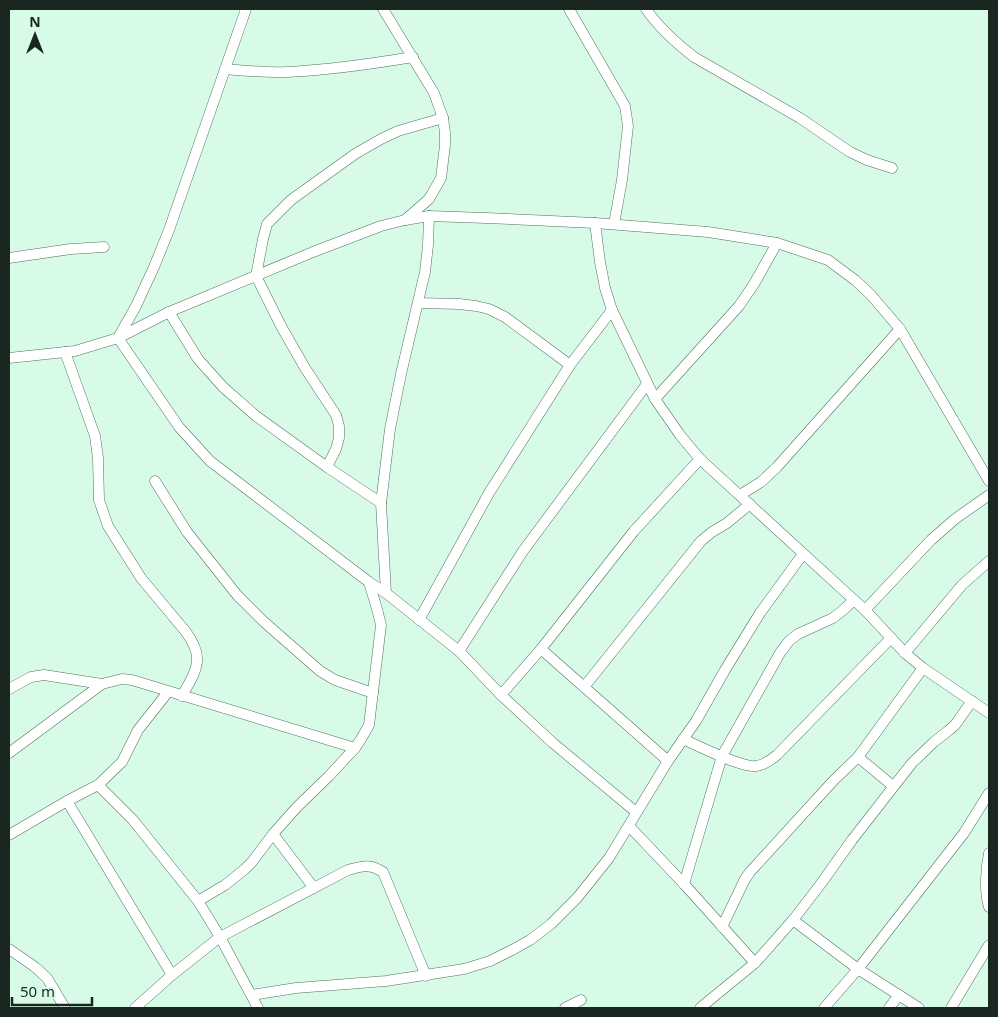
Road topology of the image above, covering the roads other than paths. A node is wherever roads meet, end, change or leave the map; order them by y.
1 (246, 9) edge
2 (383, 9) edge
3 (395, 9) edge
4 (569, 9) edge
5 (646, 9) edge
6 (389, 19) junction
7 (413, 57) junction
8 (225, 69) junction
9 (443, 118) junction
10 (892, 168) dead end
11 (430, 216) junction
12 (405, 220) junction
13 (595, 223) junction
14 (614, 224) junction
15 (777, 243) junction
16 (104, 247) dead end
17 (9, 258) edge
18 (256, 276) junction
19 (418, 303) junction
20 (612, 310) junction
21 (169, 312) junction
22 (900, 329) junction
23 (118, 338) junction
24 (66, 352) junction
25 (9, 358) edge
26 (570, 365) junction
27 (647, 384) junction
28 (655, 399) junction
29 (700, 458) junction
30 (327, 467) junction
31 (155, 481) dead end
32 (989, 481) edge
33 (740, 495) junction
34 (989, 495) edge
35 (381, 502) junction
36 (750, 504) junction
37 (803, 554) junction
38 (989, 561) edge
39 (369, 582) junction
40 (386, 593) junction
41 (854, 600) junction
42 (865, 610) junction
43 (419, 620) junction
44 (891, 638) junction
45 (541, 649) junction
46 (459, 651) junction
47 (905, 653) junction
48 (923, 668) junction
49 (102, 684) junction
50 (584, 687) junction
51 (9, 689) edge
52 (168, 692) junction
53 (373, 693) junction
54 (501, 695) junction
55 (182, 696) junction
56 (972, 701) junction
57 (989, 712) edge
58 (683, 739) junction
59 (355, 748) junction
60 (9, 753) edge
61 (722, 756) junction
62 (858, 757) junction
63 (668, 761) junction
64 (98, 785) junction
65 (893, 786) junction
66 (989, 793) edge
67 (67, 801) junction
68 (636, 812) junction
69 (629, 826) junction
70 (273, 834) junction
71 (9, 835) edge
72 (989, 853) edge
73 (684, 884) junction
74 (314, 888) junction
75 (198, 901) junction
76 (989, 907) edge
77 (793, 920) junction
78 (722, 927) junction
79 (220, 938) junction
80 (989, 945) edge
81 (9, 949) edge
82 (755, 963) junction
83 (858, 969) junction
84 (172, 975) junction
85 (426, 976) junction
86 (252, 995) junction
87 (899, 995) junction
88 (960, 995) junction
89 (581, 1000) dead end
90 (65, 1008) edge
91 (135, 1008) edge
92 (258, 1008) edge
93 (565, 1008) edge
94 (700, 1008) edge
95 (824, 1008) edge
96 (890, 1008) edge
97 (919, 1008) edge
98 (952, 1008) edge
99 (960, 1008) edge

1 - 8 street
2 - 6 street
3 - 6 street
4 - 14 street
5 - 10 street
6 - 7 street
7 - 8 street
7 - 9 street
8 - 23 street
9 - 12 street
9 - 18 street
11 - 12 street
11 - 13 street
11 - 19 street
12 - 18 street
13 - 14 street
13 - 20 street
14 - 15 street
15 - 22 street
15 - 28 street
16 - 17 street
18 - 21 street
18 - 30 street
19 - 26 street
19 - 35 street
20 - 26 street
20 - 27 street
21 - 23 street
21 - 30 street
22 - 32 street
22 - 33 street
23 - 24 street
23 - 39 street
24 - 25 street
24 - 55 street
26 - 43 street
27 - 28 street
27 - 46 street
28 - 29 street
29 - 33 street
29 - 45 street
30 - 35 street
31 - 53 street
33 - 36 street
34 - 42 street
35 - 40 street
36 - 37 street
36 - 50 street
37 - 41 street
37 - 58 street
38 - 47 street
39 - 40 street
39 - 53 street
40 - 43 street
41 - 42 street
41 - 61 street
42 - 44 street
43 - 46 street
44 - 47 street
44 - 61 street
45 - 50 street
45 - 54 street
46 - 54 street
47 - 48 street
48 - 56 street
48 - 62 street
49 - 51 street
49 - 52 street
49 - 60 street
50 - 63 street
52 - 55 street
52 - 64 street
53 - 59 street
54 - 68 street
55 - 59 street
56 - 57 street
56 - 65 street
58 - 61 street
58 - 63 street
59 - 70 street
61 - 73 street
62 - 65 street
62 - 78 street
63 - 68 street
64 - 67 street
64 - 75 street
65 - 77 street
66 - 83 street
67 - 71 street
67 - 84 street
68 - 69 street
69 - 73 street
69 - 85 street
70 - 74 street
70 - 75 street
72 - 76 street
73 - 78 street
74 - 79 street
74 - 85 street
75 - 79 street
77 - 82 street
77 - 83 street
78 - 82 street
79 - 84 street
79 - 86 street
80 - 88 street
81 - 90 street
82 - 94 street
83 - 87 street
83 - 95 street
84 - 91 street
85 - 86 street
86 - 92 street
87 - 96 street
87 - 97 street
88 - 98 street
88 - 99 street
89 - 93 street

